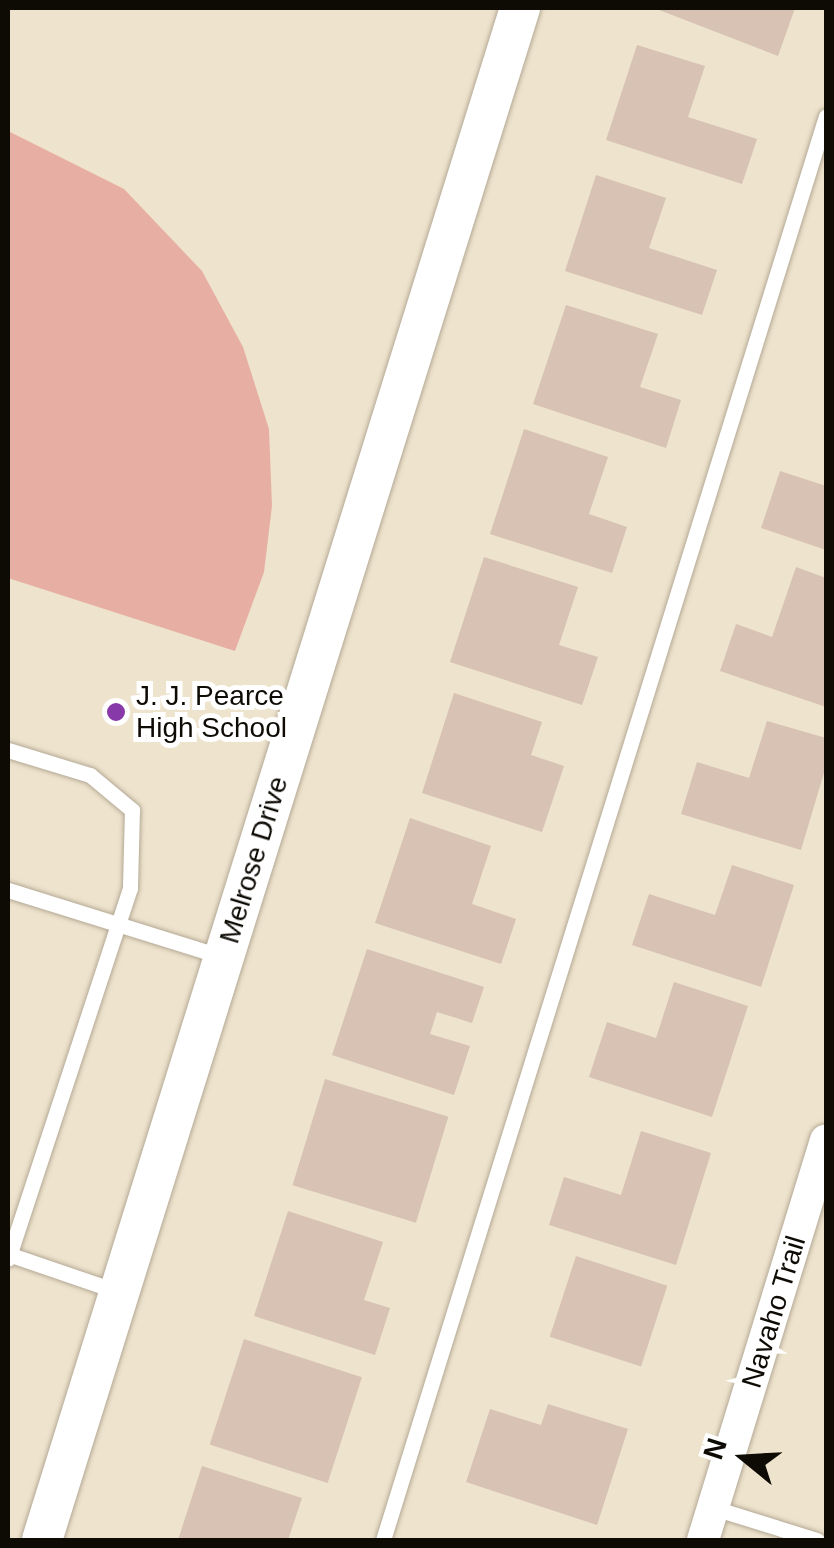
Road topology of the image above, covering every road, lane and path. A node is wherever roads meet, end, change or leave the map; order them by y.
1 (520, 8) edge
2 (826, 116) edge
3 (8, 750) edge
4 (8, 890) edge
5 (117, 926) junction
6 (224, 957) junction
7 (826, 1141) edge
8 (8, 1256) edge
9 (120, 1292) junction
10 (714, 1508) junction
11 (42, 1540) edge
12 (383, 1540) edge
13 (703, 1540) edge
14 (818, 1540) edge

1 - 6 street, Melrose Drive
2 - 12 lane
3 - 5 lane
4 - 5 lane
5 - 6 lane
5 - 8 lane
6 - 9 street, Melrose Drive
7 - 10 street, Navaho Trail
8 - 9 lane
9 - 11 street, Melrose Drive
10 - 13 street, Navaho Trail
10 - 14 lane

